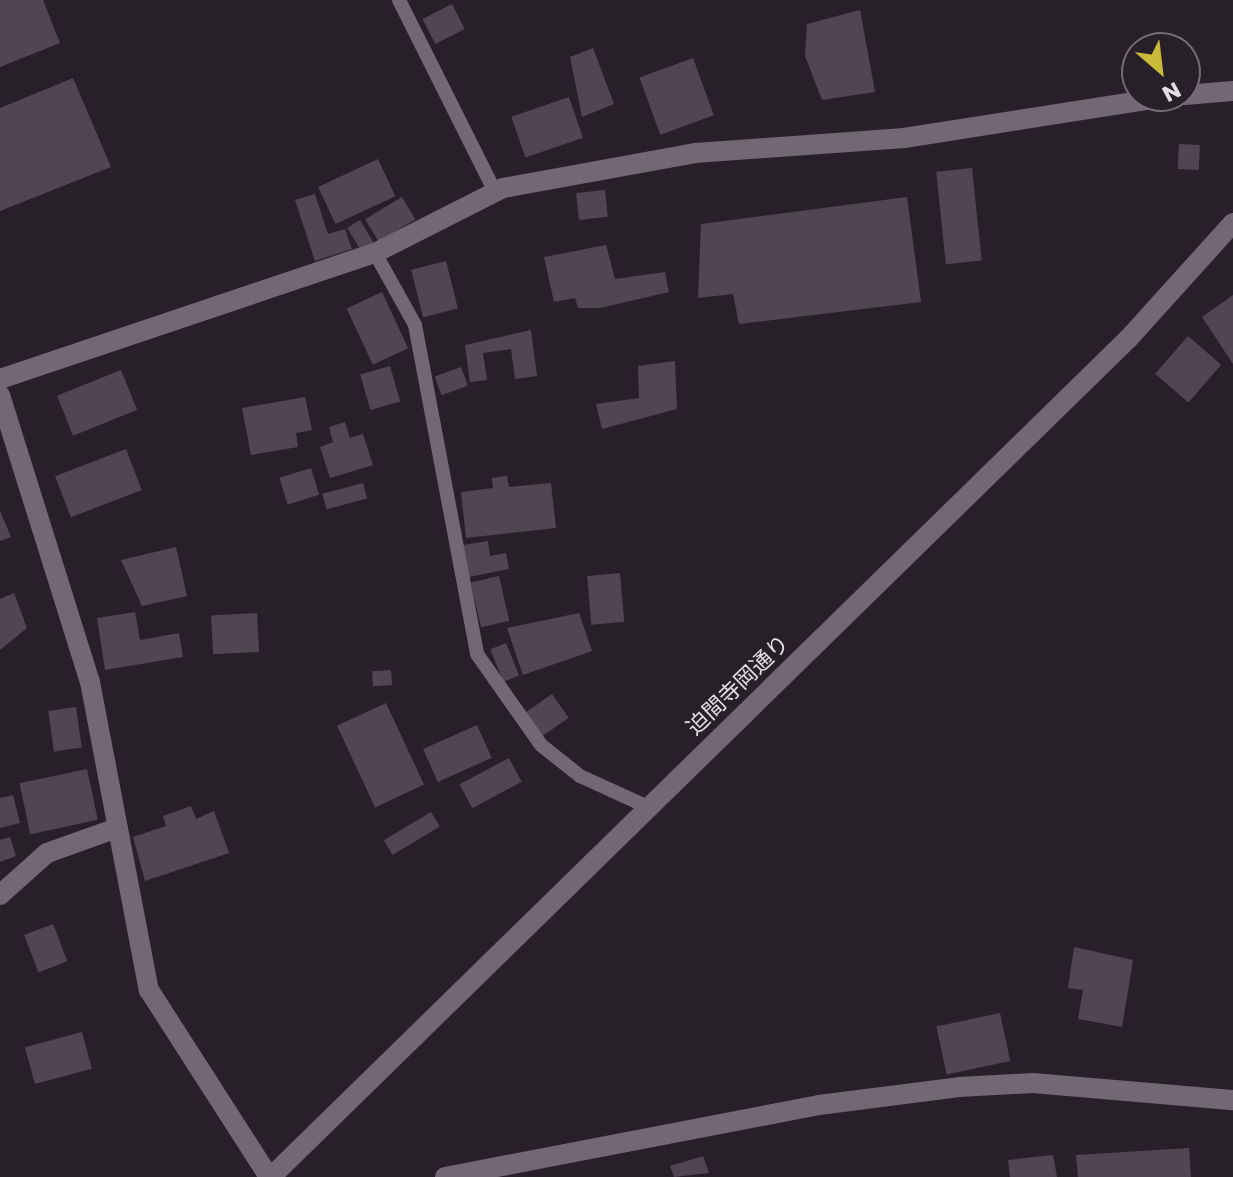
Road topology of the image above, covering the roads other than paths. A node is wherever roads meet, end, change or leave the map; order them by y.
1 (399, 0) edge
2 (1233, 91) edge
3 (1201, 94) edge
4 (1121, 104) edge
5 (495, 192) junction
6 (1233, 223) edge
7 (375, 253) junction
8 (0, 379) edge
9 (0, 395) edge
10 (648, 807) junction
11 (117, 828) junction
12 (0, 895) edge
13 (1233, 1100) edge
14 (270, 1177) edge
15 (445, 1177) edge

1 - 5 lane
2 - 3 street
4 - 5 street
5 - 7 street
6 - 10 street, 迫間寺岡通り
7 - 8 street
7 - 10 lane
9 - 11 street
10 - 14 street, 迫間寺岡通り
11 - 12 street
11 - 14 street
13 - 15 street

